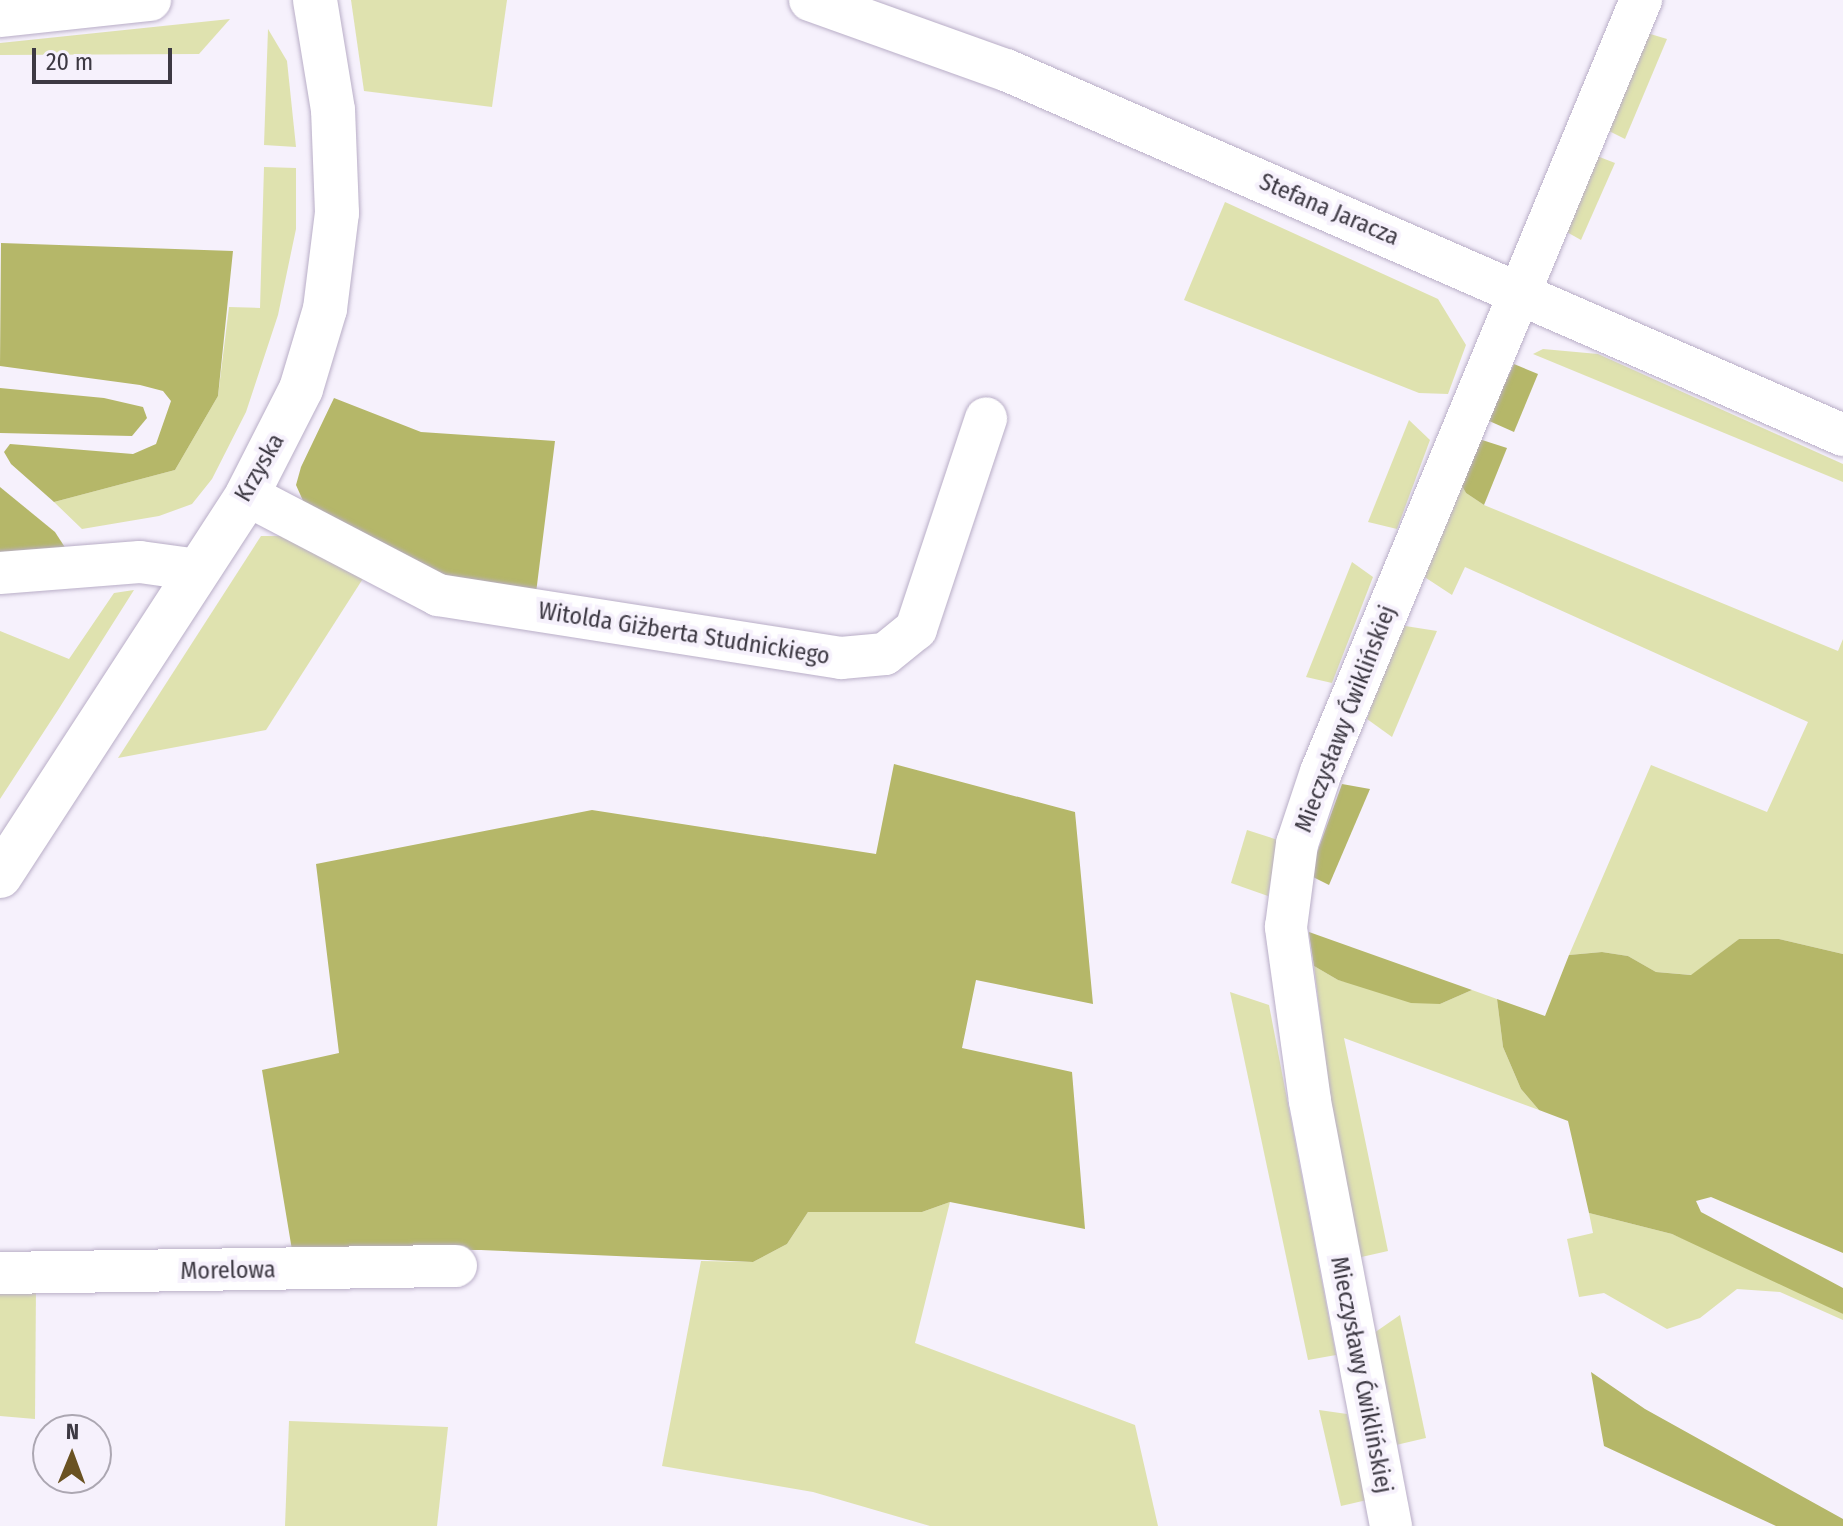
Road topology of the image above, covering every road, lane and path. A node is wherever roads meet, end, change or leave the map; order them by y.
1 (150, 0) edge
2 (315, 0) edge
3 (810, 0) edge
4 (1641, 0) edge
5 (0, 16) edge
6 (1520, 293) junction
7 (986, 418) dead end
8 (1843, 435) edge
9 (247, 495) junction
10 (198, 570) junction
11 (0, 573) edge
12 (0, 876) edge
13 (456, 1266) dead end
14 (0, 1273) edge
15 (1391, 1526) edge

1 - 5 street
2 - 9 street, Krzyska
3 - 6 street, Stefana Jaracza
4 - 6 street, Mieczysławy Ćwiklińskiej
6 - 8 street, Stefana Jaracza
6 - 15 street, Mieczysławy Ćwiklińskiej
7 - 9 street, Witolda Giżberta Studnickiego
9 - 10 street, Krzyska
10 - 11 street
10 - 12 street, Krzyska
13 - 14 street, Morelowa

